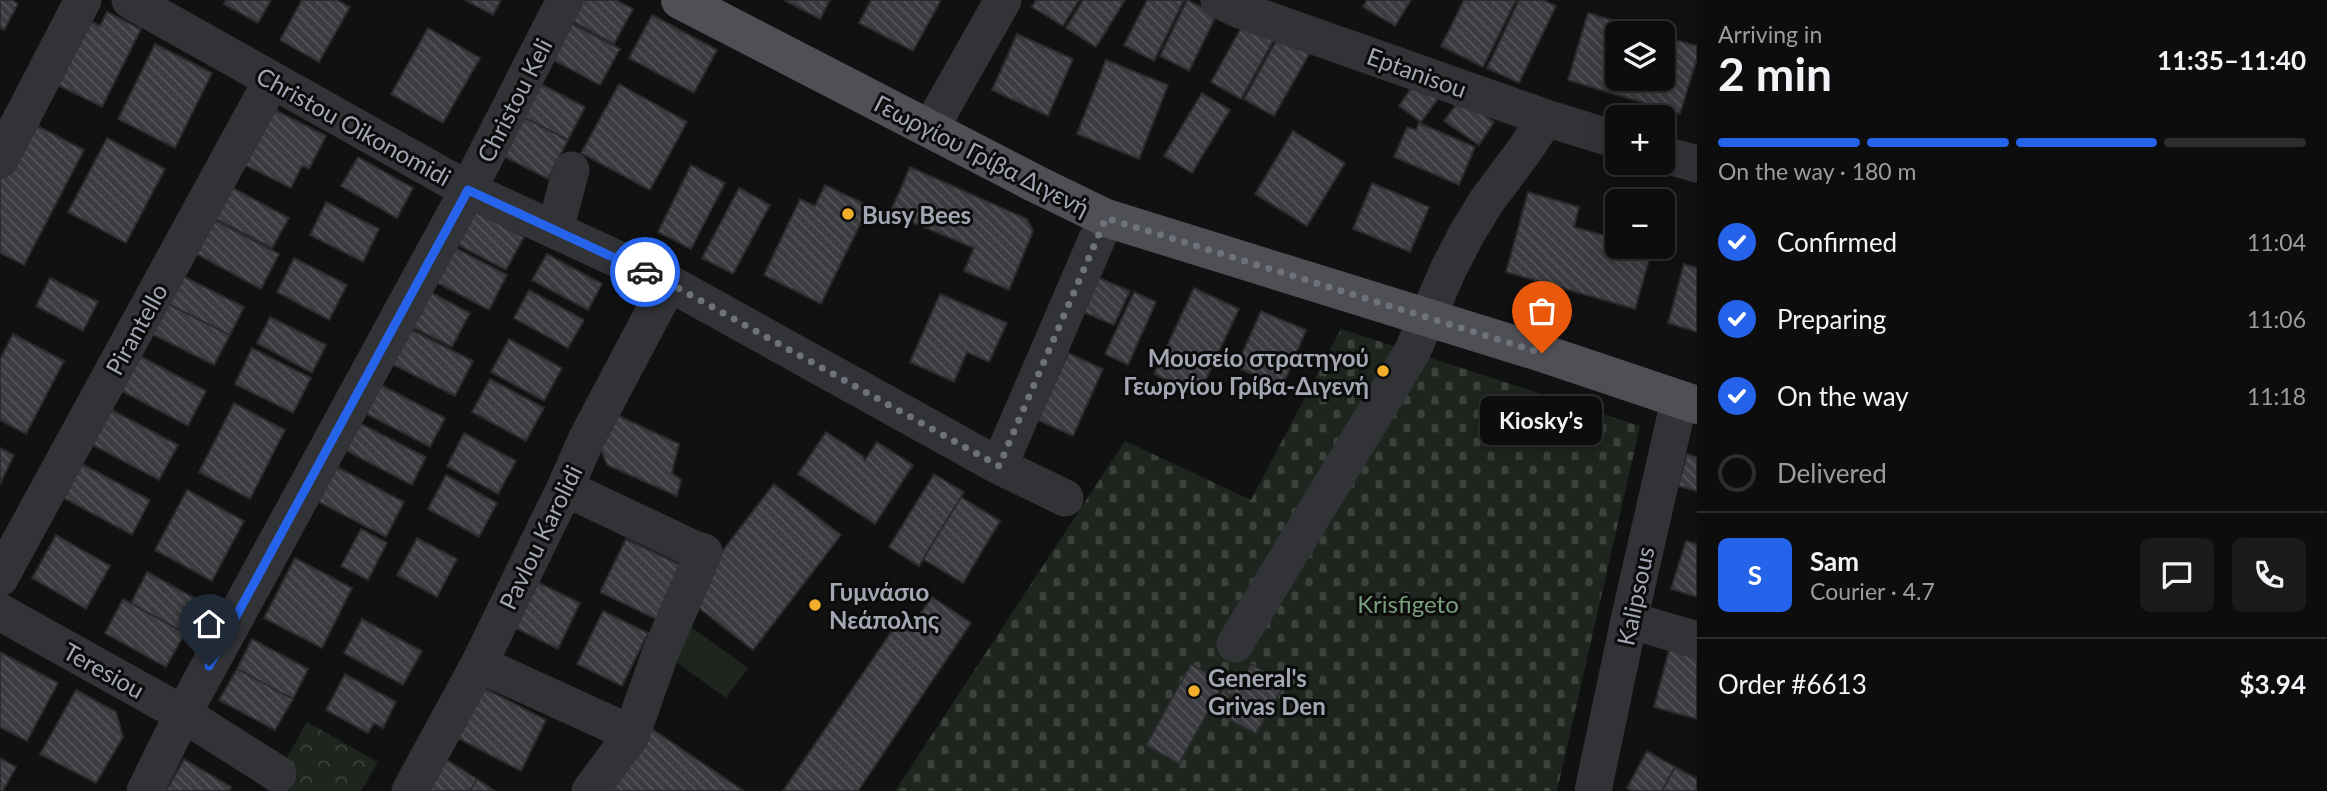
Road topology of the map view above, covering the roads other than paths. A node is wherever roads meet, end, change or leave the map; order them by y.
1 (83, 0) edge
2 (130, 0) edge
3 (565, 0) edge
4 (680, 0) edge
5 (1003, 0) edge
6 (1219, 0) edge
7 (272, 80) junction
8 (1546, 118) junction
9 (930, 129) junction
10 (1605, 136) edge
11 (1675, 158) edge
12 (0, 160) edge
13 (1697, 164) edge
14 (571, 170) dead end
15 (468, 190) junction
16 (1106, 218) junction
17 (555, 230) junction
18 (669, 283) junction
19 (1426, 316) junction
20 (1688, 403) edge
21 (999, 466) junction
22 (565, 488) junction
23 (1065, 499) dead end
24 (0, 578) edge
25 (0, 612) edge
26 (1629, 620) junction
27 (1697, 640) edge
28 (1235, 644) dead end
29 (479, 664) junction
30 (183, 714) junction
31 (631, 736) junction
32 (278, 774) dead end
33 (145, 791) edge
34 (410, 791) edge
35 (590, 791) edge
36 (1593, 791) edge

1 - 12 street
2 - 7 street, Christou Oikonomidi
3 - 15 street, Christou Keli
4 - 9 main road, Γεωργίου Γρίβα Διγενή
5 - 9 street
6 - 8 street, Eptanisou
7 - 15 street, Christou Oikonomidi
7 - 24 street, Pirantello
8 - 10 street, Eptanisou
8 - 19 street
9 - 16 main road, Γεωργίου Γρίβα Διγενή
11 - 13 street
14 - 17 street
15 - 17 street, Christou Oikonomidi
15 - 30 street, Christou Keli
16 - 19 main road, Γεωργίου Γρίβα Διγενή
16 - 21 street
17 - 18 street, Christou Oikonomidi
18 - 21 street, Christou Oikonomidi
18 - 22 street, Pavlou Karolidi
19 - 20 main road, Γεωργίου Γρίβα Διγενή
19 - 28 street
20 - 26 street, Kalipsous
21 - 23 street, Christou Oikonomidi
22 - 29 street, Pavlou Karolidi
22 - 31 street
25 - 30 street, Teresiou
26 - 27 street
26 - 36 street, Kalipsous
29 - 31 street
29 - 34 street, Pavlou Karolidi
30 - 32 street, Teresiou
30 - 33 street, Christou Keli
31 - 35 street

